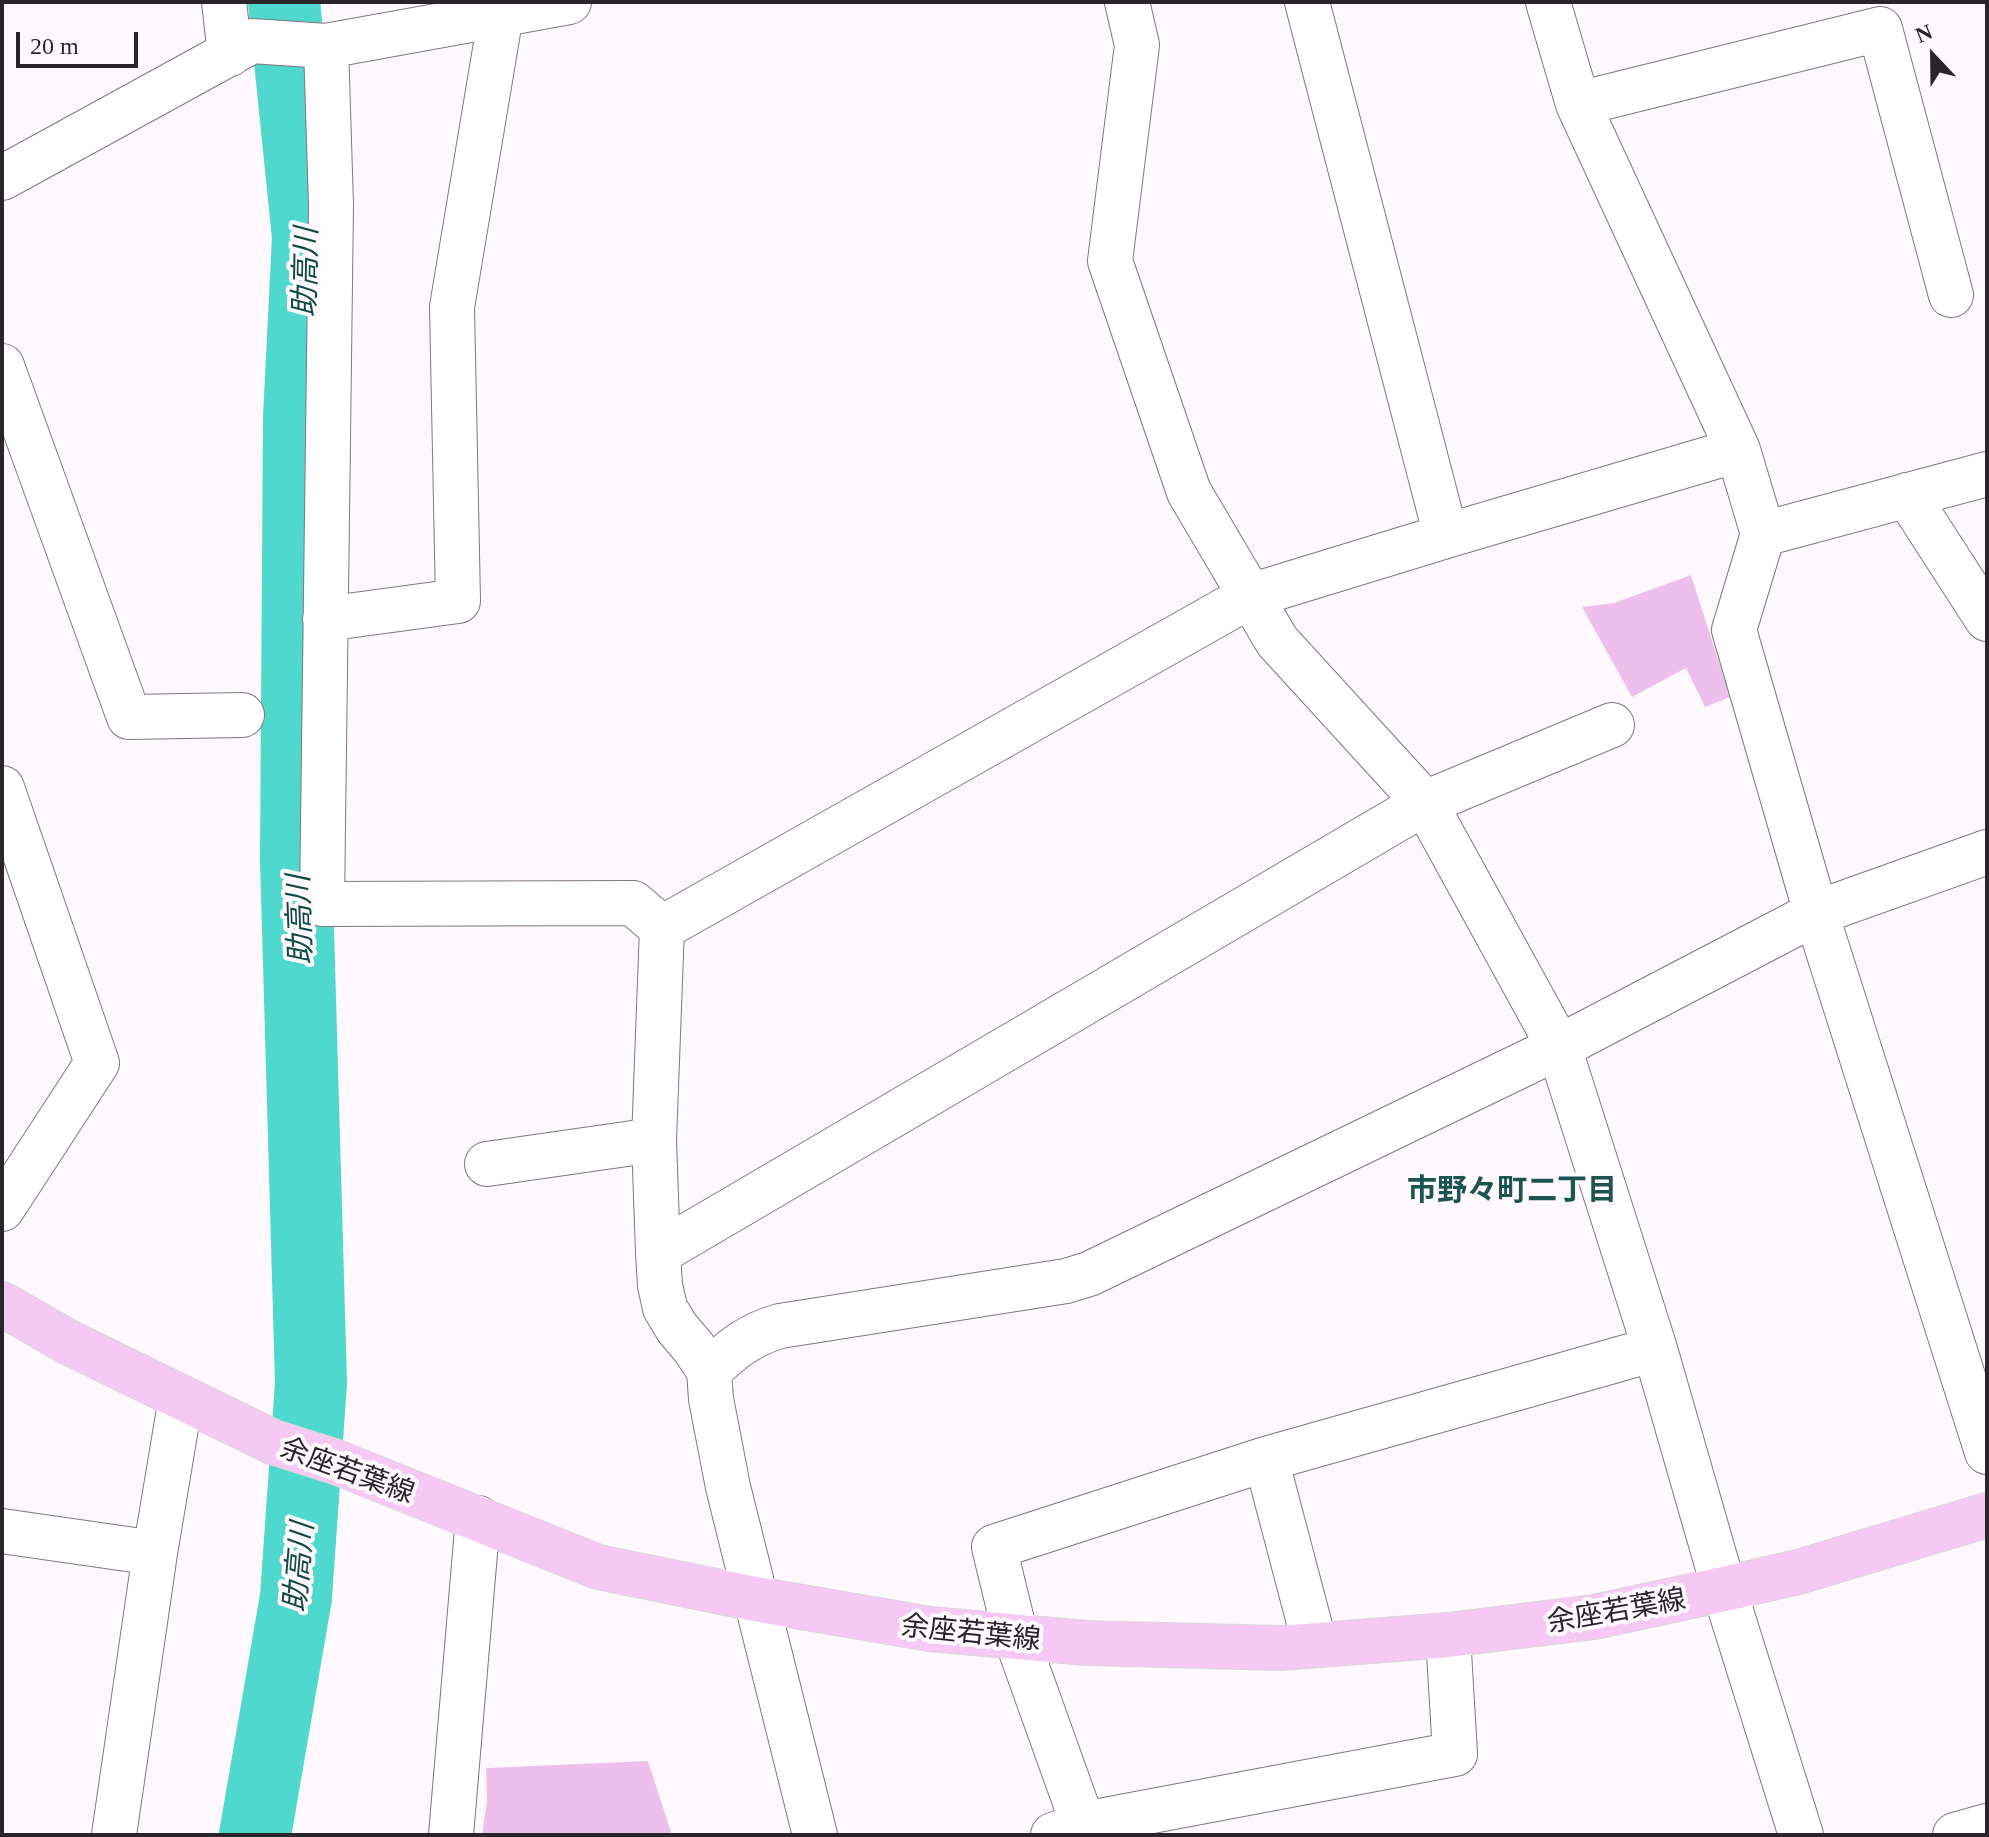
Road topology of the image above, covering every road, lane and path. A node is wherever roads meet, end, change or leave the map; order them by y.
1 (224, 2) edge
2 (569, 2) edge
3 (1127, 2) edge
4 (1307, 2) edge
5 (1548, 2) edge
6 (479, 12) edge
7 (318, 46) junction
8 (241, 47) junction
9 (1578, 104) junction
10 (2, 178) edge
11 (1951, 295) dead end
12 (2, 366) edge
13 (1738, 450) junction
14 (1987, 474) edge
15 (1907, 495) junction
16 (1763, 534) junction
17 (1446, 536) junction
18 (1250, 596) junction
19 (325, 619) junction
20 (1987, 619) edge
21 (242, 715) dead end
22 (1612, 725) dead end
23 (2, 788) edge
24 (1425, 803) junction
25 (1987, 852) edge
26 (1816, 913) junction
27 (662, 928) junction
28 (1559, 1047) junction
29 (654, 1140) junction
30 (487, 1164) dead end
31 (2, 1209) edge
32 (658, 1253) junction
33 (2, 1304) edge
34 (1655, 1349) junction
35 (709, 1371) junction
36 (181, 1398) junction
37 (1987, 1452) edge
38 (1266, 1459) junction
39 (1987, 1515) edge
40 (478, 1518) junction
41 (2, 1531) edge
42 (155, 1553) junction
43 (1724, 1589) junction
44 (755, 1599) junction
45 (1448, 1635) junction
46 (1016, 1637) junction
47 (1315, 1645) junction
48 (1987, 1826) edge
49 (1068, 1830) edge
50 (114, 1835) edge
51 (451, 1835) edge
52 (815, 1835) edge
53 (1801, 1835) edge
54 (1955, 1835) edge

1 - 8 street
2 - 6 street
3 - 18 street
4 - 17 street
5 - 9 street
6 - 7 street
6 - 19 street
7 - 8 street
7 - 19 street
8 - 10 street
9 - 11 street
9 - 13 street
12 - 21 street
13 - 16 street
13 - 17 street
14 - 15 street
15 - 16 street
15 - 20 street
16 - 26 street
17 - 18 street
18 - 24 street
18 - 27 street
19 - 27 street
22 - 24 street
23 - 31 street
24 - 28 street
24 - 32 street
25 - 26 street
26 - 28 street
26 - 37 street
27 - 29 street
28 - 34 street
28 - 35 street
29 - 30 street
29 - 32 street
32 - 35 street
33 - 36 main road, 余座若葉線
34 - 38 street
34 - 43 street
35 - 44 street
36 - 40 main road, 余座若葉線
36 - 42 street
38 - 46 street
38 - 47 street
39 - 43 main road, 余座若葉線
40 - 44 main road, 余座若葉線
40 - 51 street
41 - 42 street
42 - 50 street
43 - 45 main road, 余座若葉線
43 - 53 street
44 - 46 main road, 余座若葉線
44 - 52 street
45 - 47 main road, 余座若葉線
45 - 49 street
46 - 47 main road, 余座若葉線
46 - 49 street
48 - 54 street

